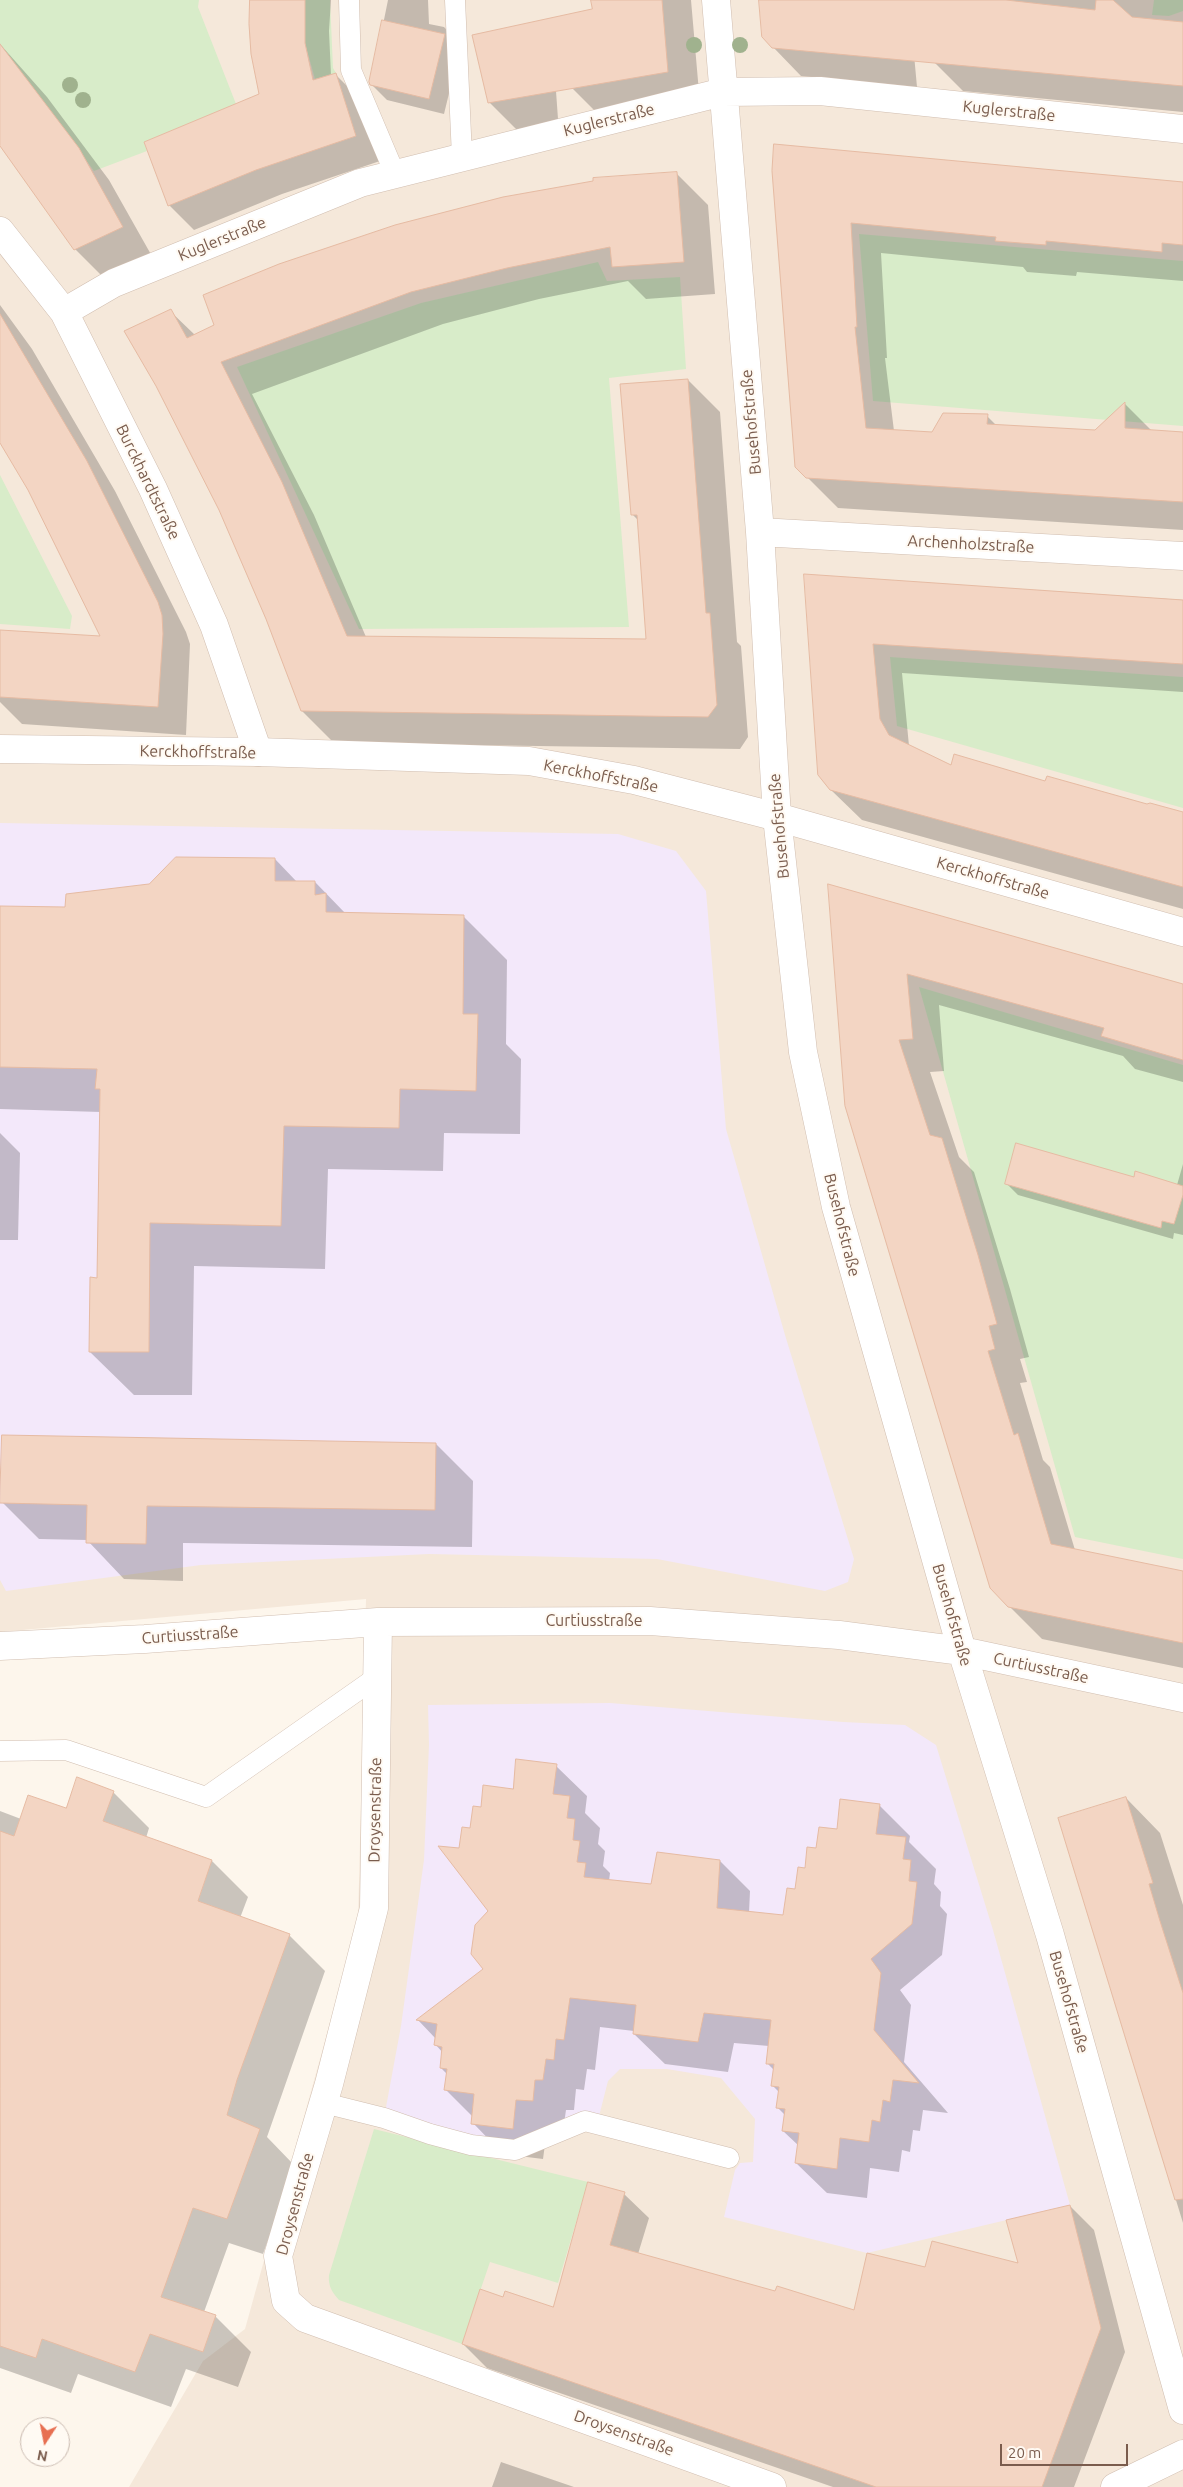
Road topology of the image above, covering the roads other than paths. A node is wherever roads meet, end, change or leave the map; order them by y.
1 (349, 0) edge
2 (455, 0) edge
3 (716, 0) edge
4 (723, 92) junction
5 (1183, 129) edge
6 (462, 157) junction
7 (395, 174) junction
8 (0, 231) edge
9 (64, 312) junction
10 (760, 532) junction
11 (1183, 556) edge
12 (0, 750) edge
13 (258, 752) junction
14 (777, 817) junction
15 (1183, 932) edge
16 (378, 1622) junction
17 (0, 1646) edge
18 (962, 1651) junction
19 (377, 1676) junction
20 (1183, 1698) edge
21 (0, 1751) edge
22 (324, 2103) junction
23 (728, 2158) dead end
24 (1183, 2410) edge
25 (1183, 2454) edge
26 (772, 2487) edge
27 (1116, 2487) edge

1 - 7 lane
2 - 6 lane
3 - 4 street, Busehofstraße
4 - 5 street, Kuglerstraße
4 - 6 street, Kuglerstraße
4 - 10 street, Busehofstraße
6 - 7 street, Kuglerstraße
7 - 9 street, Kuglerstraße
8 - 9 street, Burckhardtstraße
9 - 13 street, Burckhardtstraße
10 - 11 street, Archenholzstraße
10 - 14 street, Busehofstraße
12 - 13 street, Kerckhoffstraße
13 - 14 street, Kerckhoffstraße
14 - 15 street, Kerckhoffstraße
14 - 18 street, Busehofstraße
16 - 17 street, Curtiusstraße
16 - 18 street, Curtiusstraße
16 - 19 street, Droysenstraße
18 - 20 street, Curtiusstraße
18 - 24 street, Busehofstraße
19 - 21 lane
19 - 22 street, Droysenstraße
22 - 23 lane
22 - 26 street, Droysenstraße
25 - 27 street

